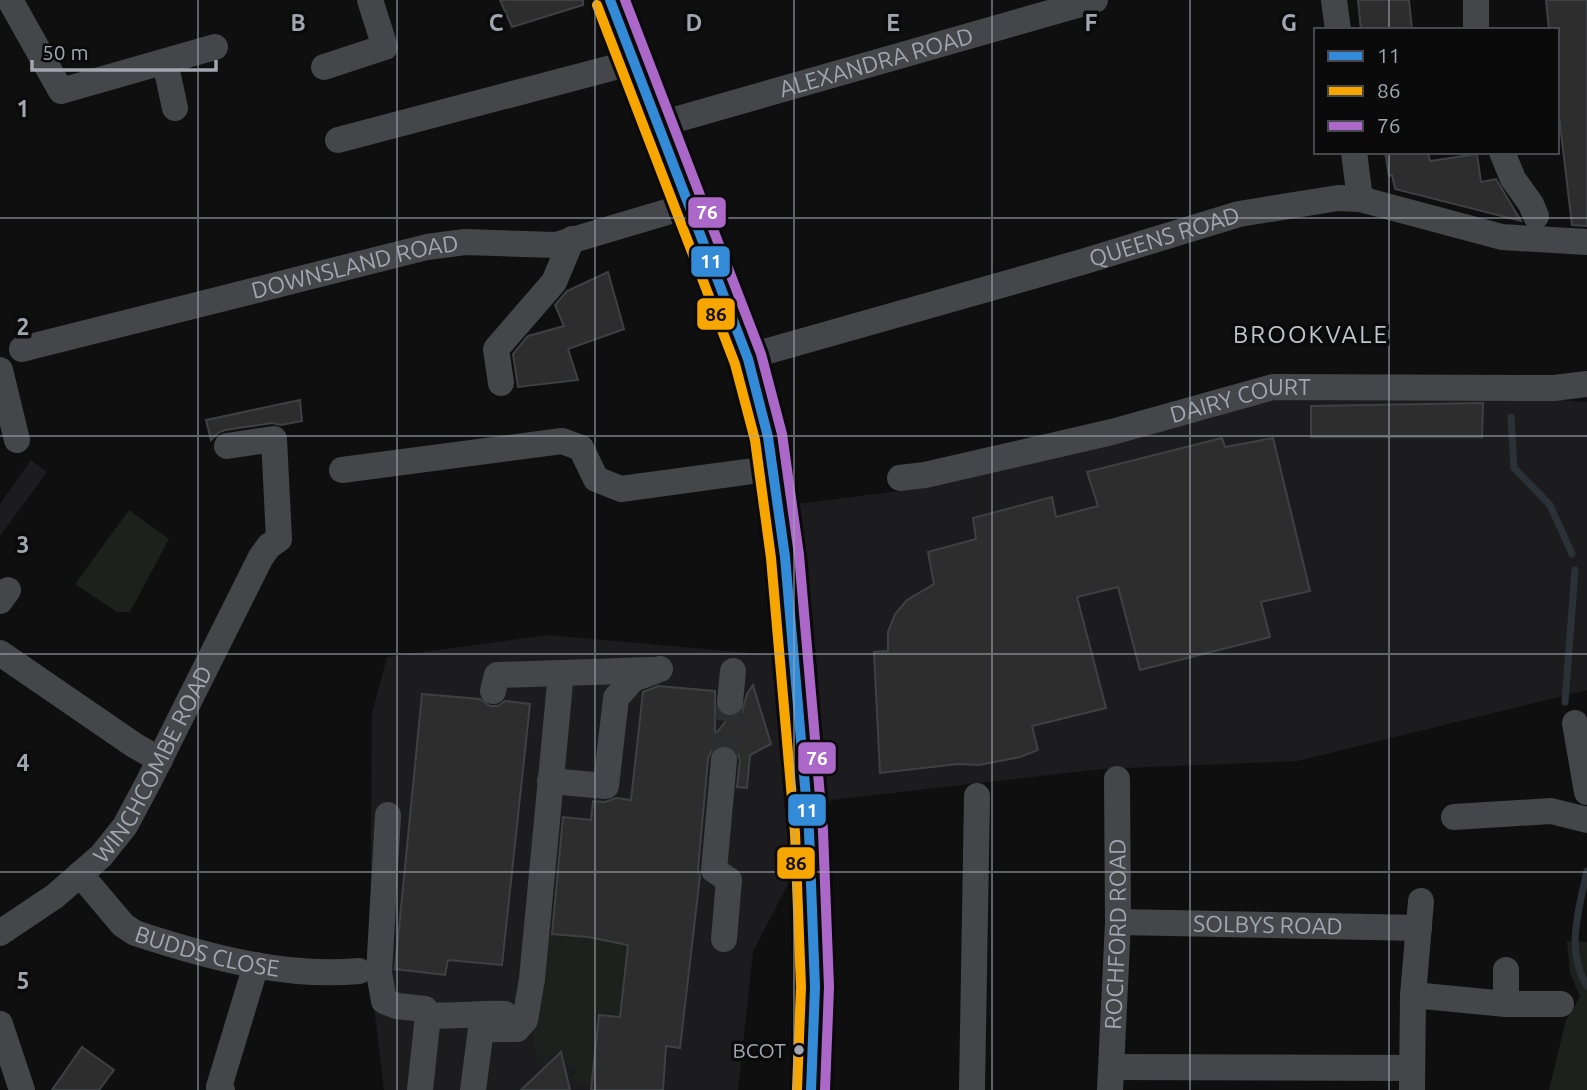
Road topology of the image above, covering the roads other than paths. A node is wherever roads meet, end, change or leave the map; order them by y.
1 (10, 0) edge
2 (370, 0) edge
3 (610, 0) edge
4 (1095, 0) edge
5 (1334, 0) edge
6 (1476, 0) edge
7 (1338, 28) edge
8 (1476, 28) edge
9 (215, 47) dead end
10 (165, 62) junction
11 (634, 62) junction
12 (324, 67) dead end
13 (176, 108) dead end
14 (657, 125) junction
15 (338, 139) dead end
16 (1354, 154) edge
17 (1503, 154) edge
18 (1360, 199) junction
19 (688, 206) junction
20 (1536, 216) dead end
21 (572, 239) junction
22 (1587, 242) edge
23 (22, 349) dead end
24 (748, 359) junction
25 (0, 370) edge
26 (501, 383) dead end
27 (1587, 384) edge
28 (17, 440) dead end
29 (227, 446) dead end
30 (775, 468) junction
31 (342, 470) dead end
32 (900, 478) dead end
33 (0, 653) edge
34 (733, 671) dead end
35 (561, 673) junction
36 (493, 691) dead end
37 (730, 702) tunnel mouth
38 (1576, 723) dead end
39 (160, 760) junction
40 (724, 760) tunnel mouth
41 (1117, 779) dead end
42 (550, 781) junction
43 (1587, 792) edge
44 (977, 796) dead end
45 (388, 815) dead end
46 (1454, 817) dead end
47 (1587, 820) edge
48 (80, 874) junction
49 (1420, 901) dead end
50 (1118, 922) junction
51 (1419, 928) junction
52 (0, 933) edge
53 (724, 939) dead end
54 (256, 965) junction
55 (1506, 970) dead end
56 (359, 971) dead end
57 (1413, 995) junction
58 (1506, 1004) junction
59 (1561, 1004) dead end
60 (428, 1015) junction
61 (525, 1020) junction
62 (0, 1024) edge
63 (1111, 1078) edge
64 (1412, 1079) edge
65 (22, 1090) edge
66 (222, 1090) edge
67 (420, 1090) edge
68 (473, 1090) edge
69 (811, 1090) edge
70 (972, 1090) edge

1 - 10 street
2 - 12 street
3 - 11 street
4 - 14 street, ALEXANDRA ROAD
5 - 7 street
6 - 8 street
9 - 10 street
10 - 13 street
11 - 14 street
11 - 15 street
14 - 19 street
16 - 18 street
17 - 20 street
18 - 22 street, QUEENS ROAD
18 - 24 street, QUEENS ROAD
19 - 21 street, DOWNSLAND ROAD
19 - 24 street
21 - 23 street, DOWNSLAND ROAD
21 - 26 street
24 - 30 street
25 - 28 street
27 - 32 street, DAIRY COURT
29 - 39 street, WINCHCOMBE ROAD
30 - 31 street
30 - 69 street
33 - 39 street
34 - 37 street
35 - 36 street
35 - 42 street
35 - 42 street
38 - 43 street
39 - 48 street, WINCHCOMBE ROAD
40 - 53 street
41 - 50 street, ROCHFORD ROAD
42 - 61 street
44 - 70 street
45 - 60 street
46 - 47 street
48 - 52 street, WINCHCOMBE ROAD
48 - 54 street, BUDDS CLOSE
49 - 51 street
50 - 51 street, SOLBYS ROAD
50 - 63 street, ROCHFORD ROAD
51 - 57 street
54 - 56 street, BUDDS CLOSE
54 - 66 street
55 - 58 street
57 - 58 street
57 - 64 street
58 - 59 street
60 - 61 street
60 - 67 street
61 - 68 street
62 - 65 street
63 - 64 street

